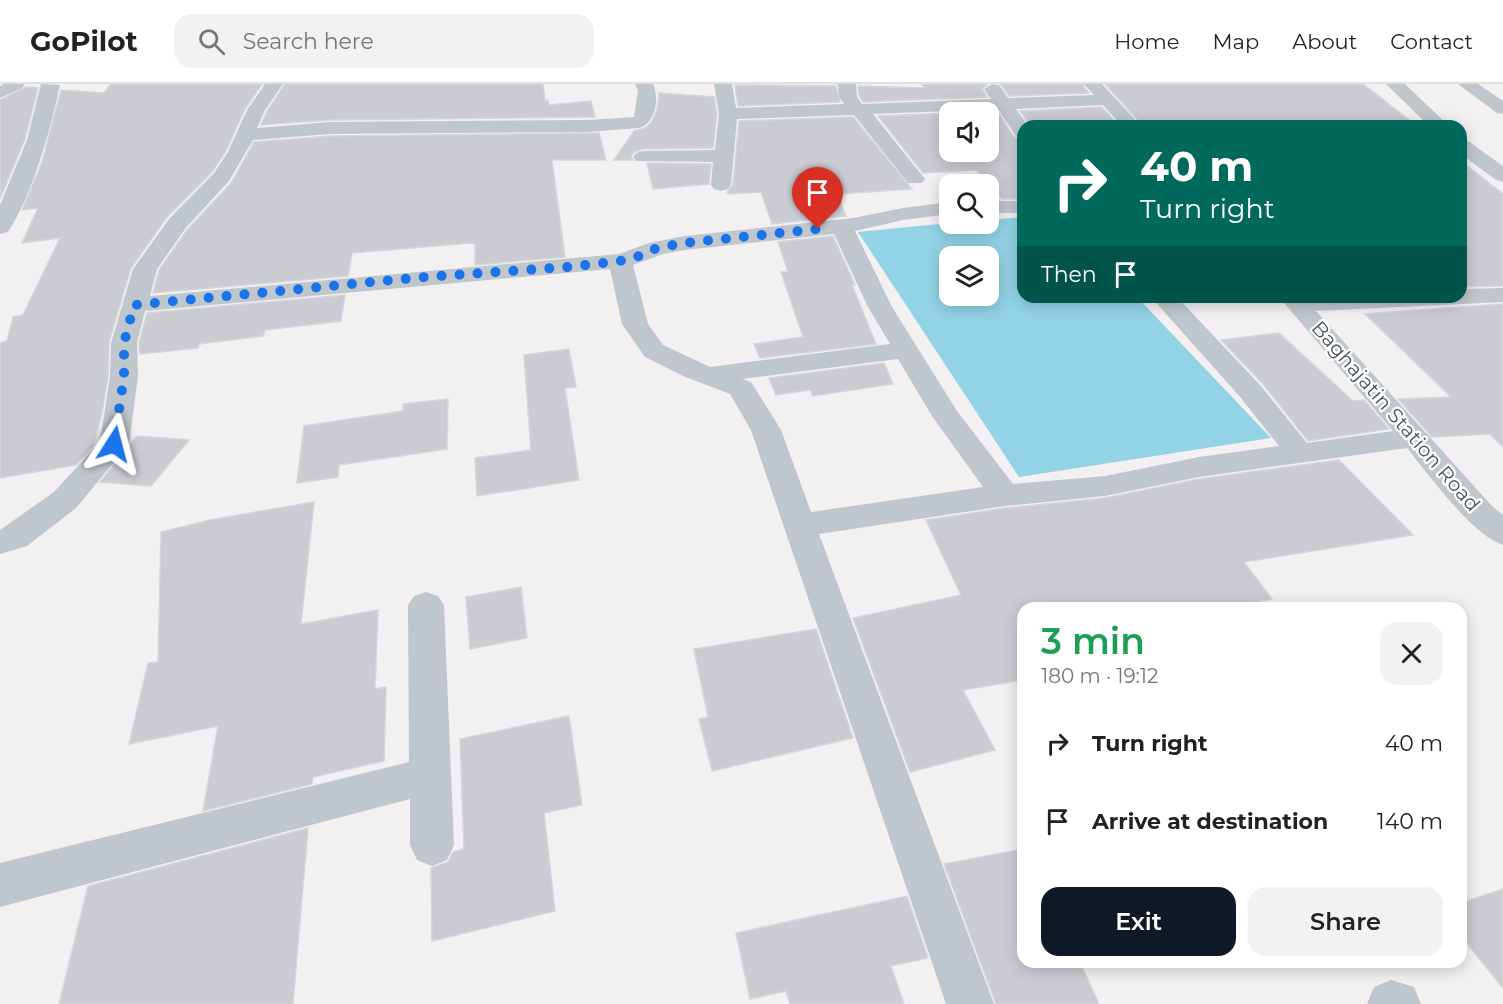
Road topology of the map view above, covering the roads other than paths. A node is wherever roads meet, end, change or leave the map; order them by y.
1 (16, 84) edge
2 (50, 84) edge
3 (274, 84) edge
4 (644, 84) edge
5 (723, 84) edge
6 (847, 84) edge
7 (989, 84) edge
8 (1092, 84) edge
9 (1395, 84) edge
10 (1467, 84) edge
11 (0, 93) edge
12 (1107, 100) junction
13 (1002, 104) junction
14 (1503, 109) edge
15 (861, 111) junction
16 (728, 114) junction
17 (1126, 120) edge
18 (1434, 120) edge
19 (1017, 124) edge
20 (246, 135) junction
21 (1467, 153) edge
22 (1467, 154) edge
23 (724, 156) junction
24 (643, 157) dead end
25 (1503, 157) edge
26 (1503, 176) edge
27 (915, 179) dead end
28 (721, 184) dead end
29 (999, 207) edge
30 (1017, 207) edge
31 (939, 209) edge
32 (0, 227) edge
33 (842, 227) junction
34 (620, 261) junction
35 (1503, 295) edge
36 (1467, 296) edge
37 (1168, 303) edge
38 (1297, 303) edge
39 (134, 305) junction
40 (907, 350) junction
41 (709, 375) junction
42 (1414, 438) junction
43 (1301, 455) junction
44 (1005, 495) junction
45 (801, 525) junction
46 (1503, 533) edge
47 (0, 542) edge
48 (426, 605) dead end
49 (430, 775) junction
50 (432, 845) dead end
51 (0, 885) edge
52 (970, 1004) edge
53 (1391, 1004) edge
54 (1397, 1004) edge

1 - 11 street
2 - 32 street
3 - 20 street
4 - 20 street
5 - 16 street
6 - 15 street
7 - 13 street
8 - 12 street
9 - 18 street
10 - 14 street
12 - 13 street
12 - 17 street
13 - 15 street
13 - 19 street
15 - 16 street
15 - 27 street
16 - 23 street
20 - 39 street
21 - 25 street
22 - 26 street
23 - 24 street
23 - 28 street
29 - 30 street
31 - 33 street
33 - 34 street
33 - 40 street
34 - 39 street
34 - 41 street
35 - 36 street
37 - 43 street
38 - 42 street, Baghajatin Station Road
39 - 47 street
40 - 41 street
40 - 44 street
41 - 45 street
42 - 43 street
42 - 46 street, Baghajatin Station Road
43 - 44 street
44 - 45 street
45 - 52 street
48 - 49 street
49 - 50 street
49 - 51 street
53 - 54 street

